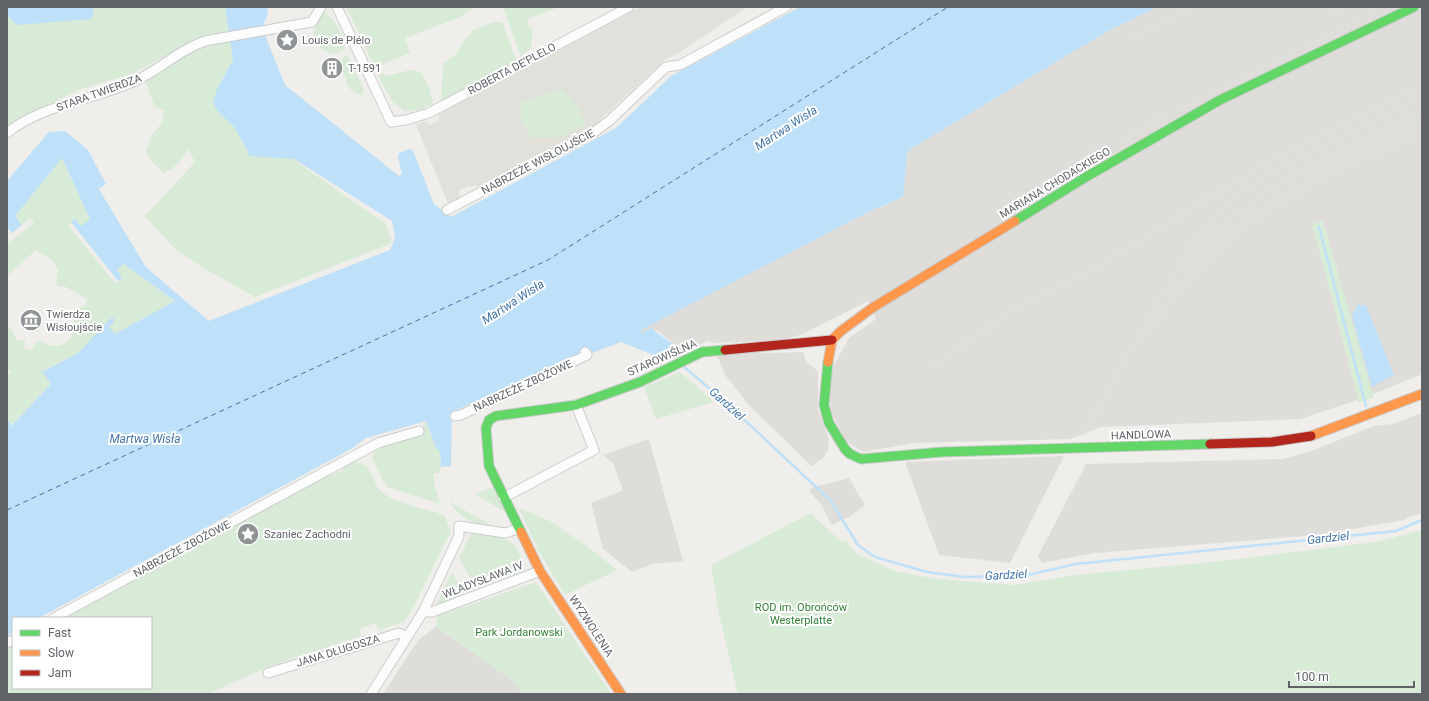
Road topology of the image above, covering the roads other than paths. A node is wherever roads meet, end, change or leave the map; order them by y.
1 (321, 7) edge
2 (337, 7) edge
3 (629, 7) edge
4 (786, 7) edge
5 (1414, 7) edge
6 (7, 133) edge
7 (447, 210) dead end
8 (832, 340) junction
9 (585, 352) dead end
10 (1422, 394) edge
11 (576, 405) junction
12 (455, 416) dead end
13 (420, 431) dead end
14 (503, 498) junction
15 (518, 529) junction
16 (540, 571) junction
17 (423, 612) junction
18 (56, 617) edge
19 (407, 637) junction
20 (268, 673) dead end
21 (371, 694) edge
22 (621, 694) edge

1 - 6 street, STARA TWIERDZA
2 - 3 street, ROBERTA DE'PLELO
4 - 7 street, NABRZEŻE WISŁOUJŚCIE
5 - 8 street, MARIANA CHODACKIEGO
8 - 10 street, HANDLOWA
8 - 11 street, STAROWIŚLNA
9 - 12 street, NABRZEŻE ZBOŻOWE
11 - 14 street
11 - 14 street, STAROWIŚLNA
13 - 18 street, NABRZEŻE ZBOŻOWE
14 - 15 street, STAROWIŚLNA
15 - 16 street, WŁADYSŁAWA IV
15 - 17 street, WŁADYSŁAWA IV
16 - 17 street, WŁADYSŁAWA IV
16 - 22 street, WYZWOLENIA
17 - 19 street, WŁADYSŁAWA IV
19 - 20 street, JANA DŁUGOSZA
19 - 21 street, WŁADYSŁAWA IV

